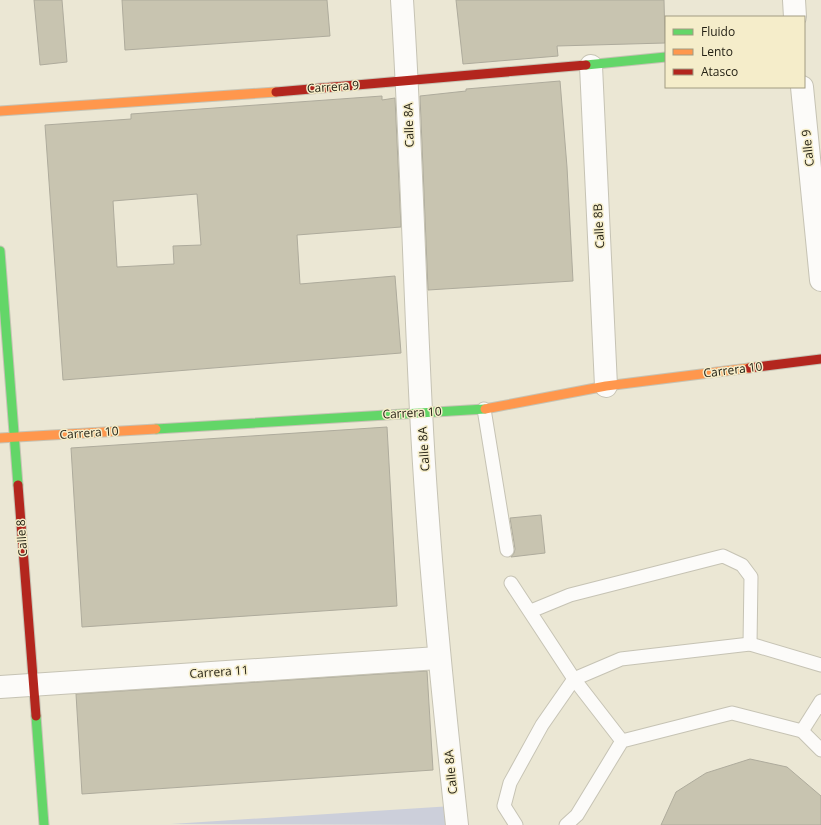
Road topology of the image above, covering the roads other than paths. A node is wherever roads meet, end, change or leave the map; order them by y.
1 (402, 0) edge
2 (794, 0) edge
3 (796, 16) edge
4 (665, 57) edge
5 (591, 66) junction
6 (407, 81) junction
7 (802, 88) edge
8 (0, 111) edge
9 (0, 251) edge
10 (821, 280) edge
11 (821, 358) edge
12 (606, 386) junction
13 (484, 409) junction
14 (421, 412) junction
15 (0, 438) edge
16 (14, 438) junction
17 (507, 550) dead end
18 (511, 583) dead end
19 (531, 611) junction
20 (750, 644) junction
21 (438, 658) junction
22 (821, 665) edge
23 (574, 679) junction
24 (33, 684) junction
25 (0, 687) edge
26 (821, 701) edge
27 (802, 731) junction
28 (622, 741) junction
29 (821, 750) edge
30 (44, 825) edge
31 (457, 825) edge
32 (516, 825) edge
33 (566, 825) edge

1 - 6 street, Calle 8A
2 - 3 street
4 - 5 street, Carrera 9
5 - 6 street, Carrera 9
5 - 12 street, Calle 8B
6 - 8 street, Carrera 9
6 - 14 street, Calle 8A
7 - 10 street, Calle 9
9 - 16 street, Calle 8
11 - 12 street, Carrera 10
12 - 13 street, Carrera 10
13 - 14 street, Carrera 10
13 - 17 lane
14 - 16 street, Carrera 10
14 - 21 street, Calle 8A
15 - 16 street, Carrera 10
16 - 24 street, Calle 8
18 - 19 lane
19 - 20 lane
19 - 23 lane
20 - 22 lane
20 - 23 lane
21 - 24 street, Carrera 11
21 - 31 street, Calle 8A
23 - 28 lane
23 - 32 lane
24 - 25 street, Carrera 11
24 - 30 street, Calle 8
26 - 27 lane
27 - 28 lane
27 - 29 lane
28 - 33 lane

